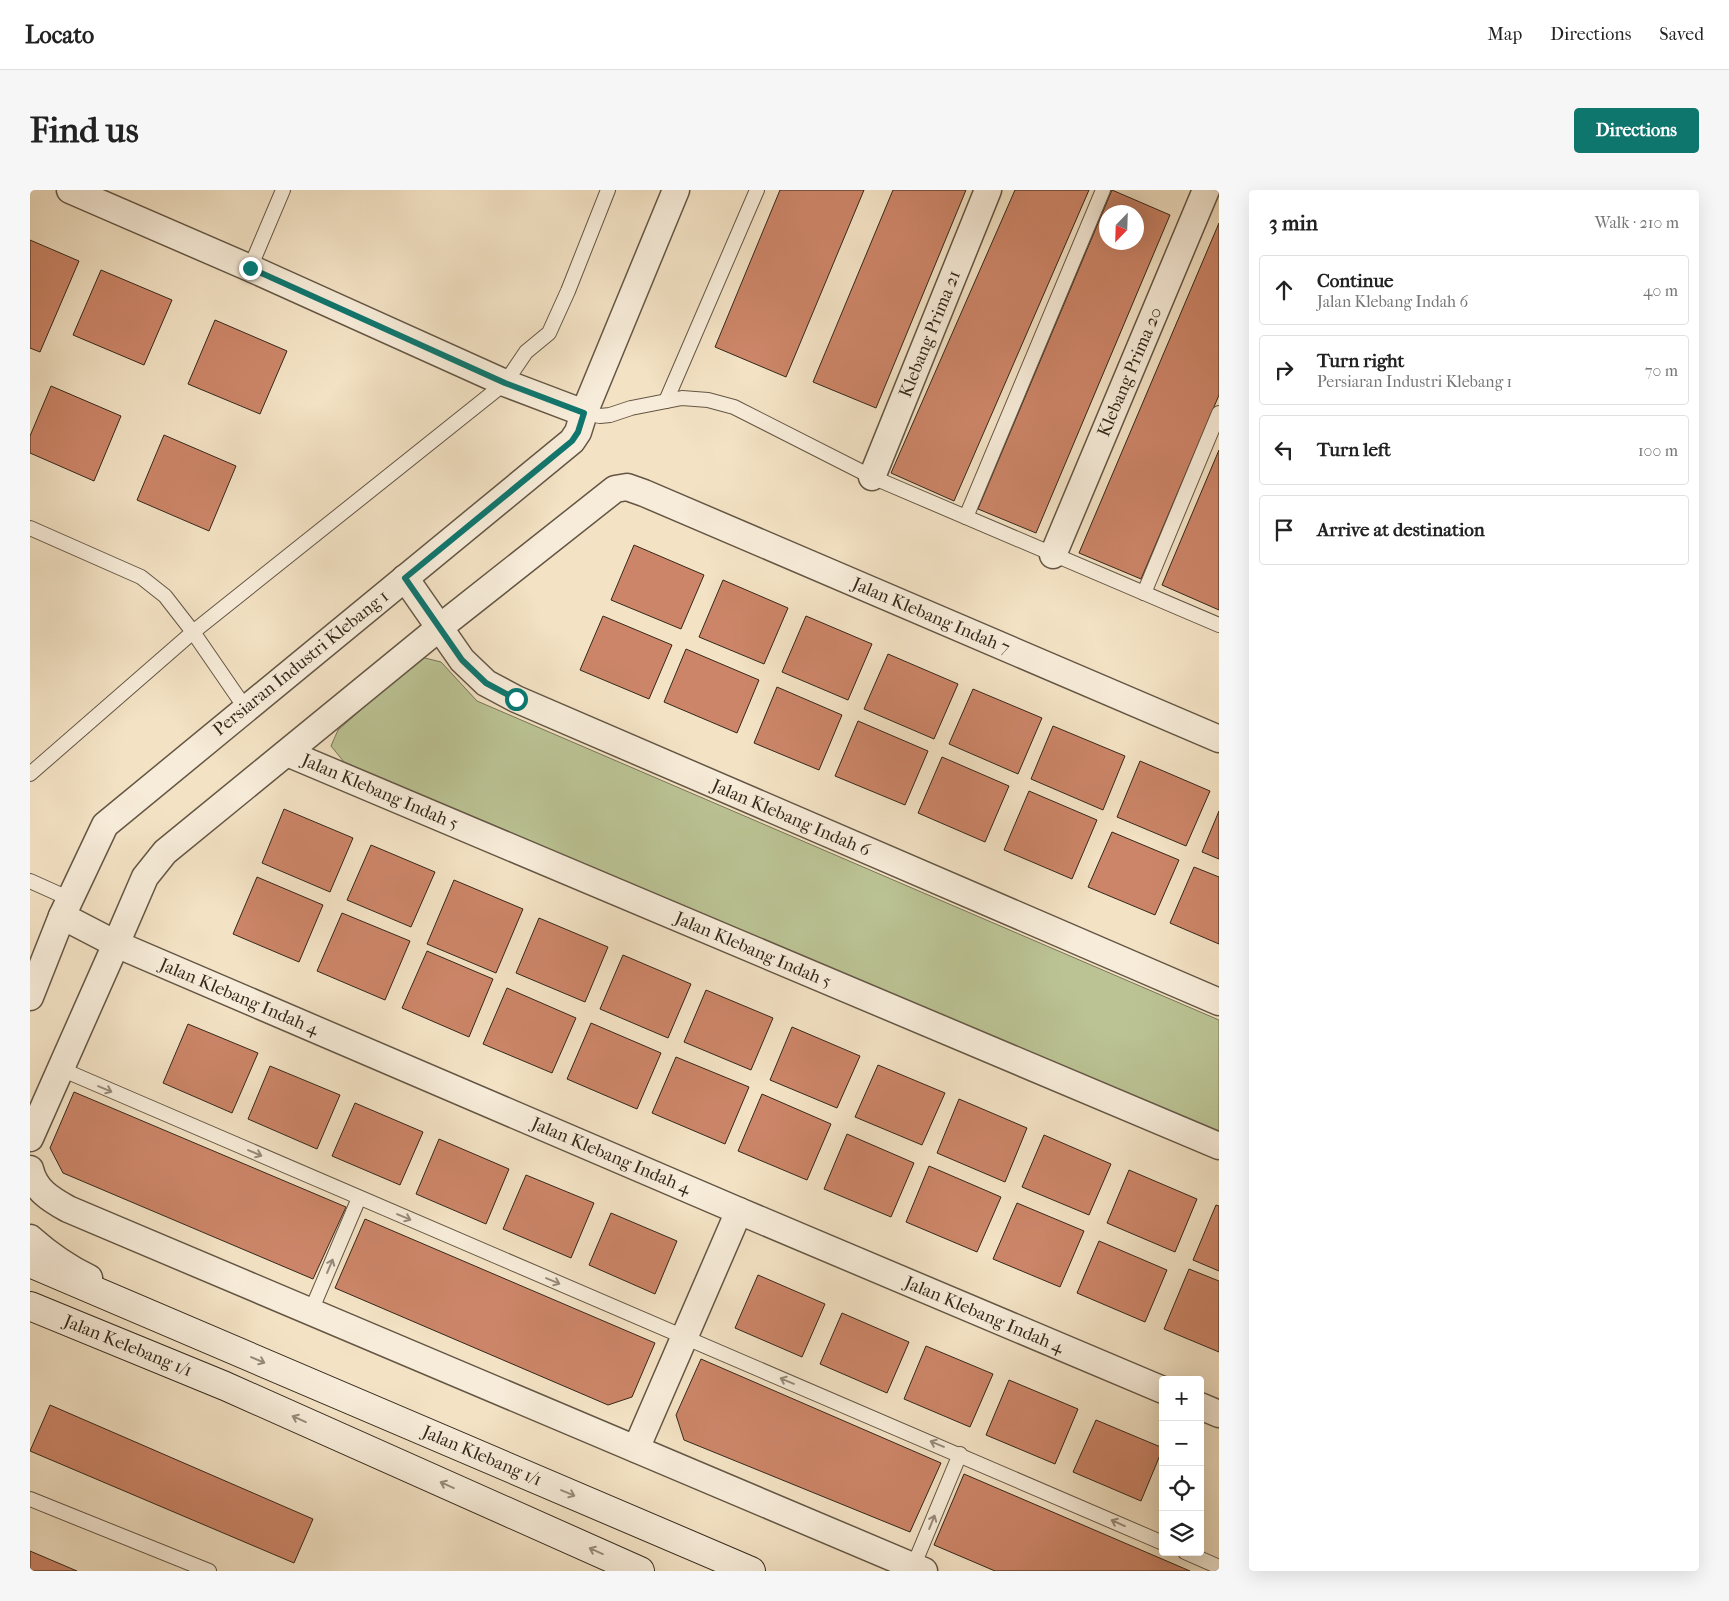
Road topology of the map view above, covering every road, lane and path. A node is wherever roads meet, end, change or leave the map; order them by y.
1 (70, 190) edge
2 (283, 190) edge
3 (608, 190) edge
4 (676, 190) edge
5 (757, 190) edge
6 (988, 190) edge
7 (1103, 190) edge
8 (1206, 190) edge
9 (250, 268) junction
10 (505, 383) junction
11 (666, 401) junction
12 (584, 413) junction
13 (1219, 413) edge
14 (872, 477) junction
15 (966, 517) junction
16 (30, 528) edge
17 (1053, 555) junction
18 (405, 578) junction
19 (1144, 593) junction
20 (1219, 625) edge
21 (440, 628) junction
22 (193, 632) junction
23 (246, 709) junction
24 (1219, 739) edge
25 (287, 753) junction
26 (30, 774) edge
27 (30, 881) edge
28 (66, 907) junction
29 (116, 944) junction
30 (30, 997) edge
31 (1219, 1002) edge
32 (61, 1069) junction
33 (30, 1138) edge
34 (1219, 1146) edge
35 (30, 1169) edge
36 (359, 1198) junction
37 (739, 1211) junction
38 (30, 1238) edge
39 (30, 1263) edge
40 (30, 1306) edge
41 (311, 1311) junction
42 (685, 1338) junction
43 (213, 1341) junction
44 (1159, 1388) edge
45 (636, 1449) junction
46 (960, 1454) junction
47 (30, 1499) edge
48 (1159, 1540) edge
49 (1194, 1556) edge
50 (1219, 1567) edge
51 (919, 1569) edge
52 (209, 1571) edge
53 (640, 1571) edge
54 (751, 1571) edge

1 - 9 street
2 - 9 lane
3 - 10 lane
4 - 12 street, Persiaran Industri Klebang 1
5 - 11 lane
6 - 14 street, Klebang Prima 21
7 - 15 lane
8 - 17 street, Klebang Prima 20
9 - 10 street
10 - 12 street
10 - 22 lane
11 - 12 lane
11 - 14 lane
12 - 18 street, Persiaran Industri Klebang 1
13 - 19 lane
14 - 15 lane
15 - 17 lane
16 - 22 lane
17 - 19 lane
18 - 21 street, Jalan Klebang Indah 6
18 - 23 street, Persiaran Industri Klebang 1
19 - 20 lane
21 - 24 street, Jalan Klebang Indah 7
21 - 25 street, Jalan Klebang Indah 7
21 - 31 street, Jalan Klebang Indah 6
22 - 23 lane
22 - 26 lane
23 - 28 street, Persiaran Industri Klebang 1
25 - 29 street, Jalan Klebang Indah 7
25 - 34 street, Jalan Klebang Indah 5
27 - 28 lane
28 - 29 street, Jalan Klebang Indah 4
28 - 30 street, Persiaran Industri Klebang 1
29 - 32 street, Jalan Klebang Indah 7
29 - 37 street, Jalan Klebang Indah 4
32 - 33 street, Jalan Klebang Indah 7
32 -> 36 lane
35 - 41 street
41 -> 36 lane
36 -> 42 lane
37 - 42 street
37 - 44 street, Jalan Klebang Indah 4
38 - 43 street
39 - 43 street, Jalan Kelebang 1/1
53 -> 40 street, Jalan Kelebang 1/1
41 - 45 street
42 - 45 street
46 -> 42 lane
43 -> 54 street, Jalan Klebang 1/1
45 - 51 street
48 -> 46 lane
51 -> 46 lane
47 - 52 lane
49 - 50 lane

